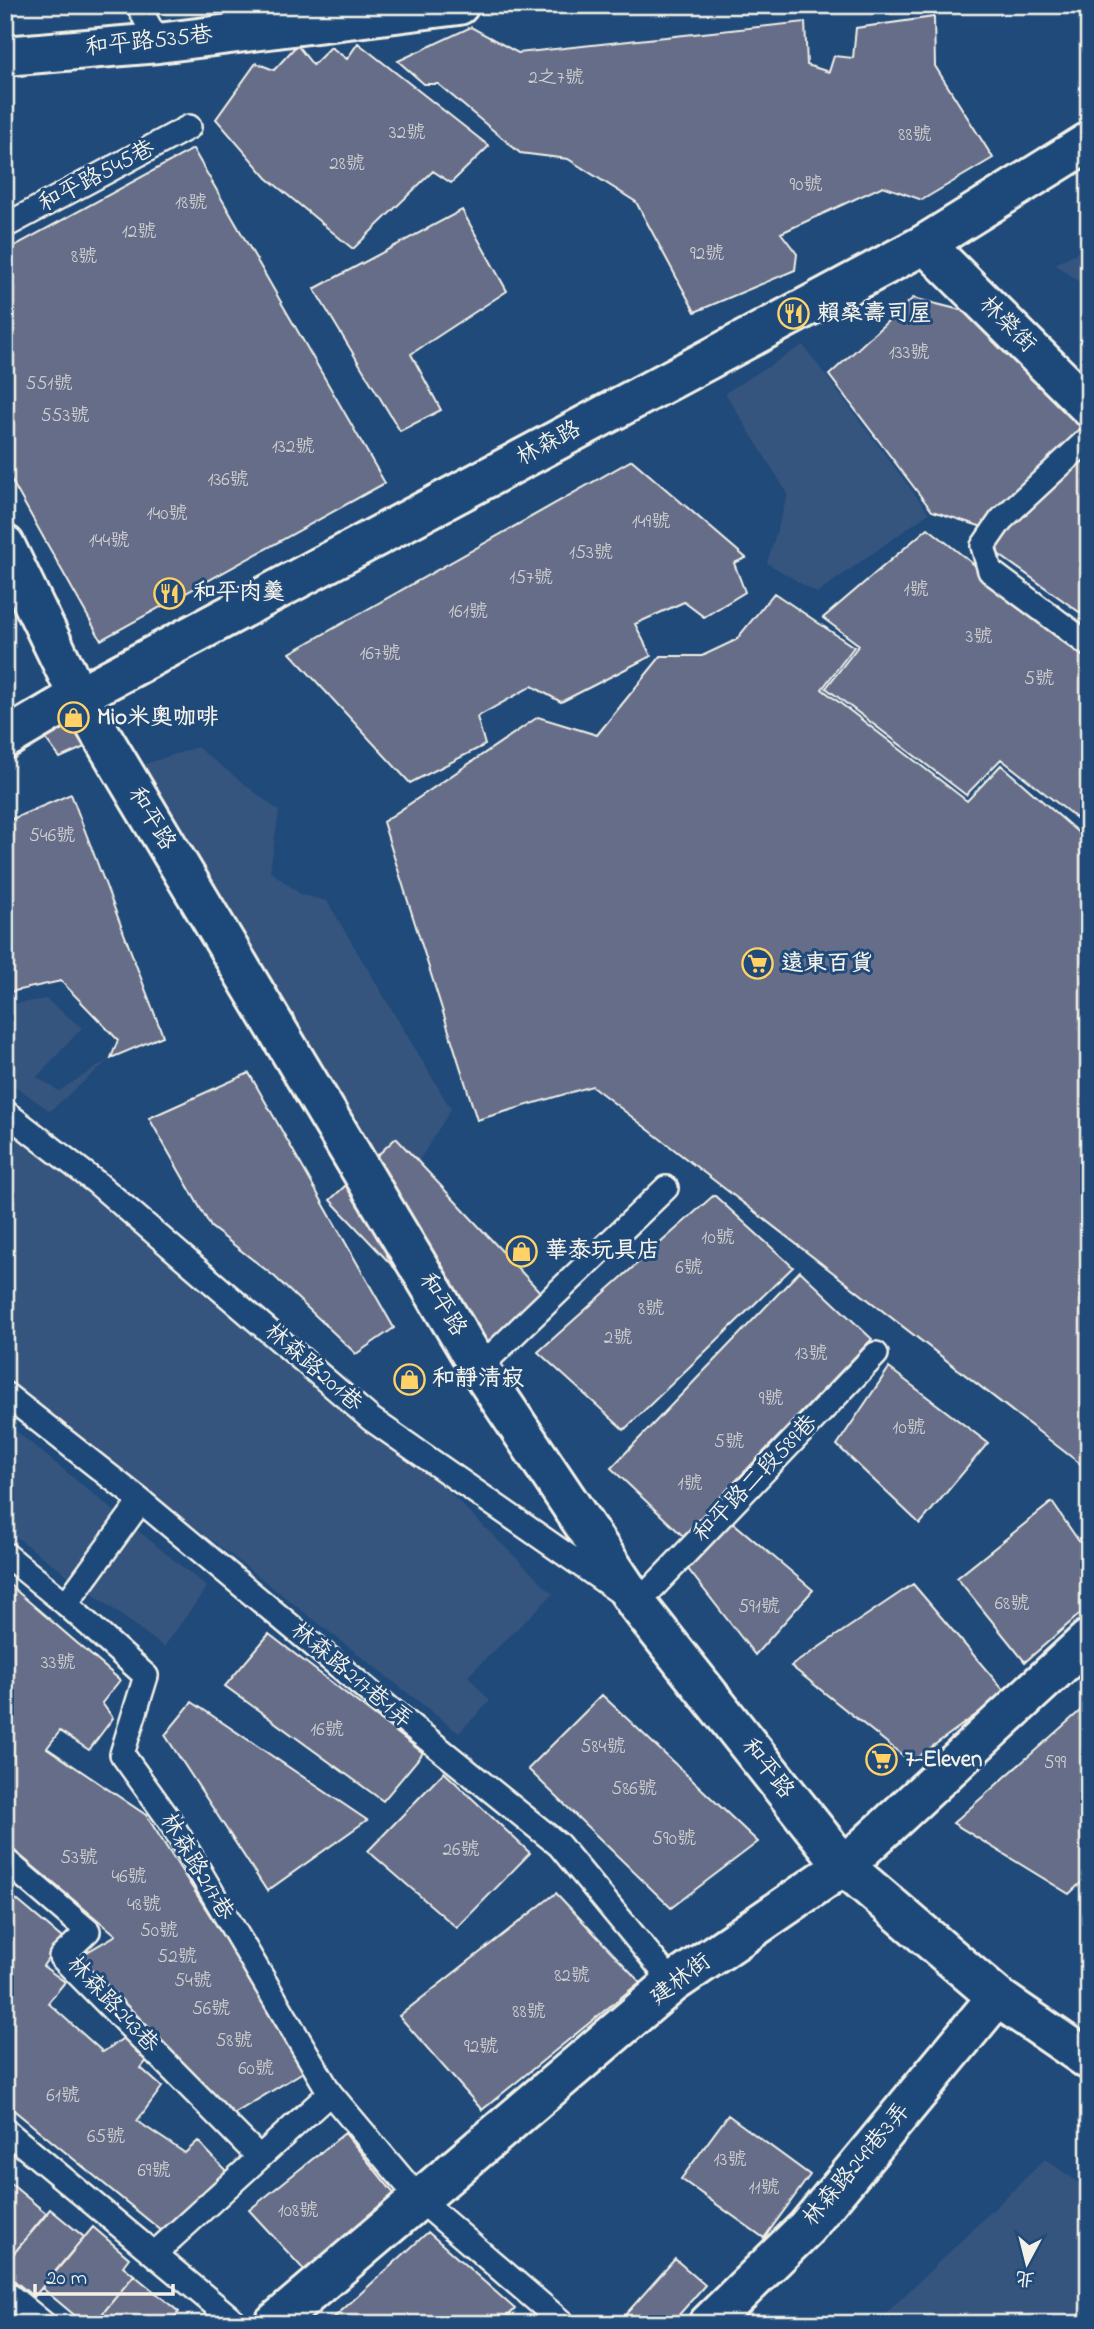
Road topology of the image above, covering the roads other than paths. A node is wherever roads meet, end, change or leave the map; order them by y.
1 (138, 5) edge
2 (459, 5) edge
3 (158, 43) junction
4 (5, 57) edge
5 (189, 127) dead end
6 (1089, 142) edge
7 (5, 226) edge
8 (925, 244) junction
9 (1089, 407) edge
10 (1089, 438) edge
11 (5, 545) edge
12 (1089, 646) edge
13 (78, 696) junction
14 (5, 739) edge
15 (5, 1112) edge
16 (666, 1188) dead end
17 (876, 1354) dead end
18 (479, 1368) junction
19 (5, 1394) edge
20 (141, 1501) junction
21 (5, 1554) edge
22 (66, 1604) junction
23 (636, 1604) junction
24 (1089, 1639) edge
25 (5, 1860) edge
26 (844, 1866) junction
27 (673, 1983) junction
28 (997, 1997) junction
29 (1089, 2060) edge
30 (330, 2093) junction
31 (5, 2130) edge
32 (259, 2157) junction
33 (420, 2200) junction
34 (154, 2254) junction
35 (5, 2292) edge
36 (44, 2324) edge
37 (238, 2324) edge
38 (273, 2324) edge
39 (564, 2324) edge
40 (708, 2324) edge

1 - 3 lane
2 - 3 street, 和平路535巷
3 - 4 street, 和平路535巷
5 - 7 lane, 和平路545巷
6 - 8 street, 林森路
8 - 9 street, 林榮街
8 - 13 street, 林森路
10 - 12 lane
11 - 13 street, 和平路
13 - 14 street, 林森路
13 - 18 street, 和平路
15 - 23 lane, 林森路201巷
16 - 18 lane
17 - 23 lane, 和平路二段589巷
18 - 23 street, 和平路
19 - 20 lane, 林森路217巷1弄
20 - 22 lane
20 - 27 lane, 林森路217巷1弄
21 - 22 lane, 林森路217巷
22 - 30 lane, 林森路217巷
23 - 26 street, 和平路
24 - 26 street, 建林街
25 - 32 lane, 林森路243巷
26 - 27 street, 建林街
26 - 28 street, 和平路
27 - 33 street, 建林街
28 - 29 street, 和平路
28 - 40 street, 林森路249巷3弄
30 - 32 lane
30 - 33 lane, 林森路217巷
31 - 34 lane
32 - 34 lane
33 - 38 street, 建林街
33 - 39 lane, 林森路217巷
34 - 37 lane
35 - 36 lane

